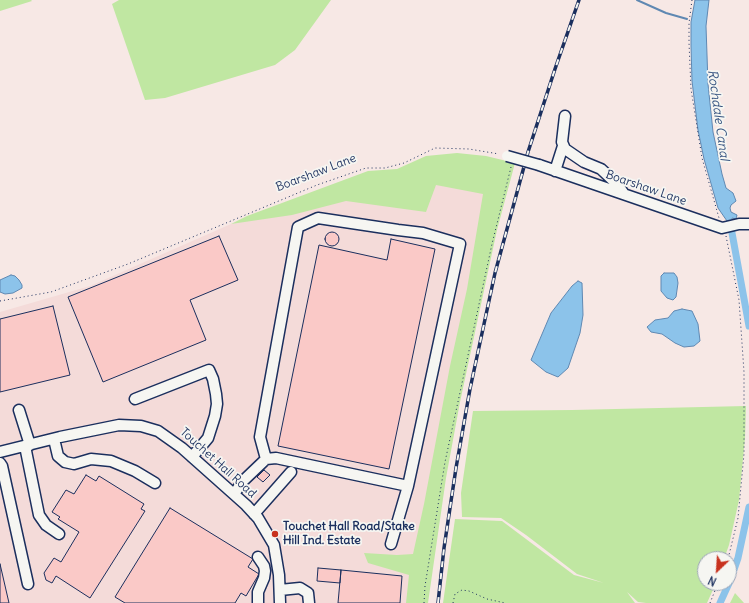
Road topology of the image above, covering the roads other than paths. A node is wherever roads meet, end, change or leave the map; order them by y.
1 (565, 116) dead end
2 (563, 146) junction
3 (510, 157) road end
4 (555, 171) junction
5 (624, 194) junction
6 (744, 224) edge
7 (135, 399) dead end
8 (19, 410) dead end
9 (54, 439) junction
10 (27, 445) junction
11 (0, 452) edge
12 (192, 457) junction
13 (266, 459) junction
14 (0, 464) edge
15 (291, 472) dead end
16 (2, 478) edge
17 (155, 483) dead end
18 (408, 486) junction
19 (234, 494) junction
20 (254, 514) junction
21 (59, 534) dead end
22 (391, 544) dead end
23 (258, 557) dead end
24 (28, 584) dead end
25 (280, 590) junction
26 (258, 603) edge
27 (280, 603) edge
28 (309, 603) edge

1 - 2 street
2 - 4 street
2 - 5 street
3 - 4 street, Boarshaw Lane, bridge
4 - 5 street, Boarshaw Lane
5 - 6 street, Boarshaw Lane
7 - 12 street
8 - 10 street
9 - 10 street, Touchet Hall Road
9 - 12 street, Touchet Hall Road
9 - 17 street
10 - 11 street, Touchet Hall Road
10 - 21 street
12 - 19 street, Touchet Hall Road
13 - 18 street
13 - 18 street
13 - 19 street
14 - 16 street
15 - 20 street
16 - 24 street
18 - 22 street
19 - 20 street, Touchet Hall Road
20 - 25 street, Touchet Hall Road
23 - 26 street
25 - 27 street, Touchet Hall Road
25 - 28 street

